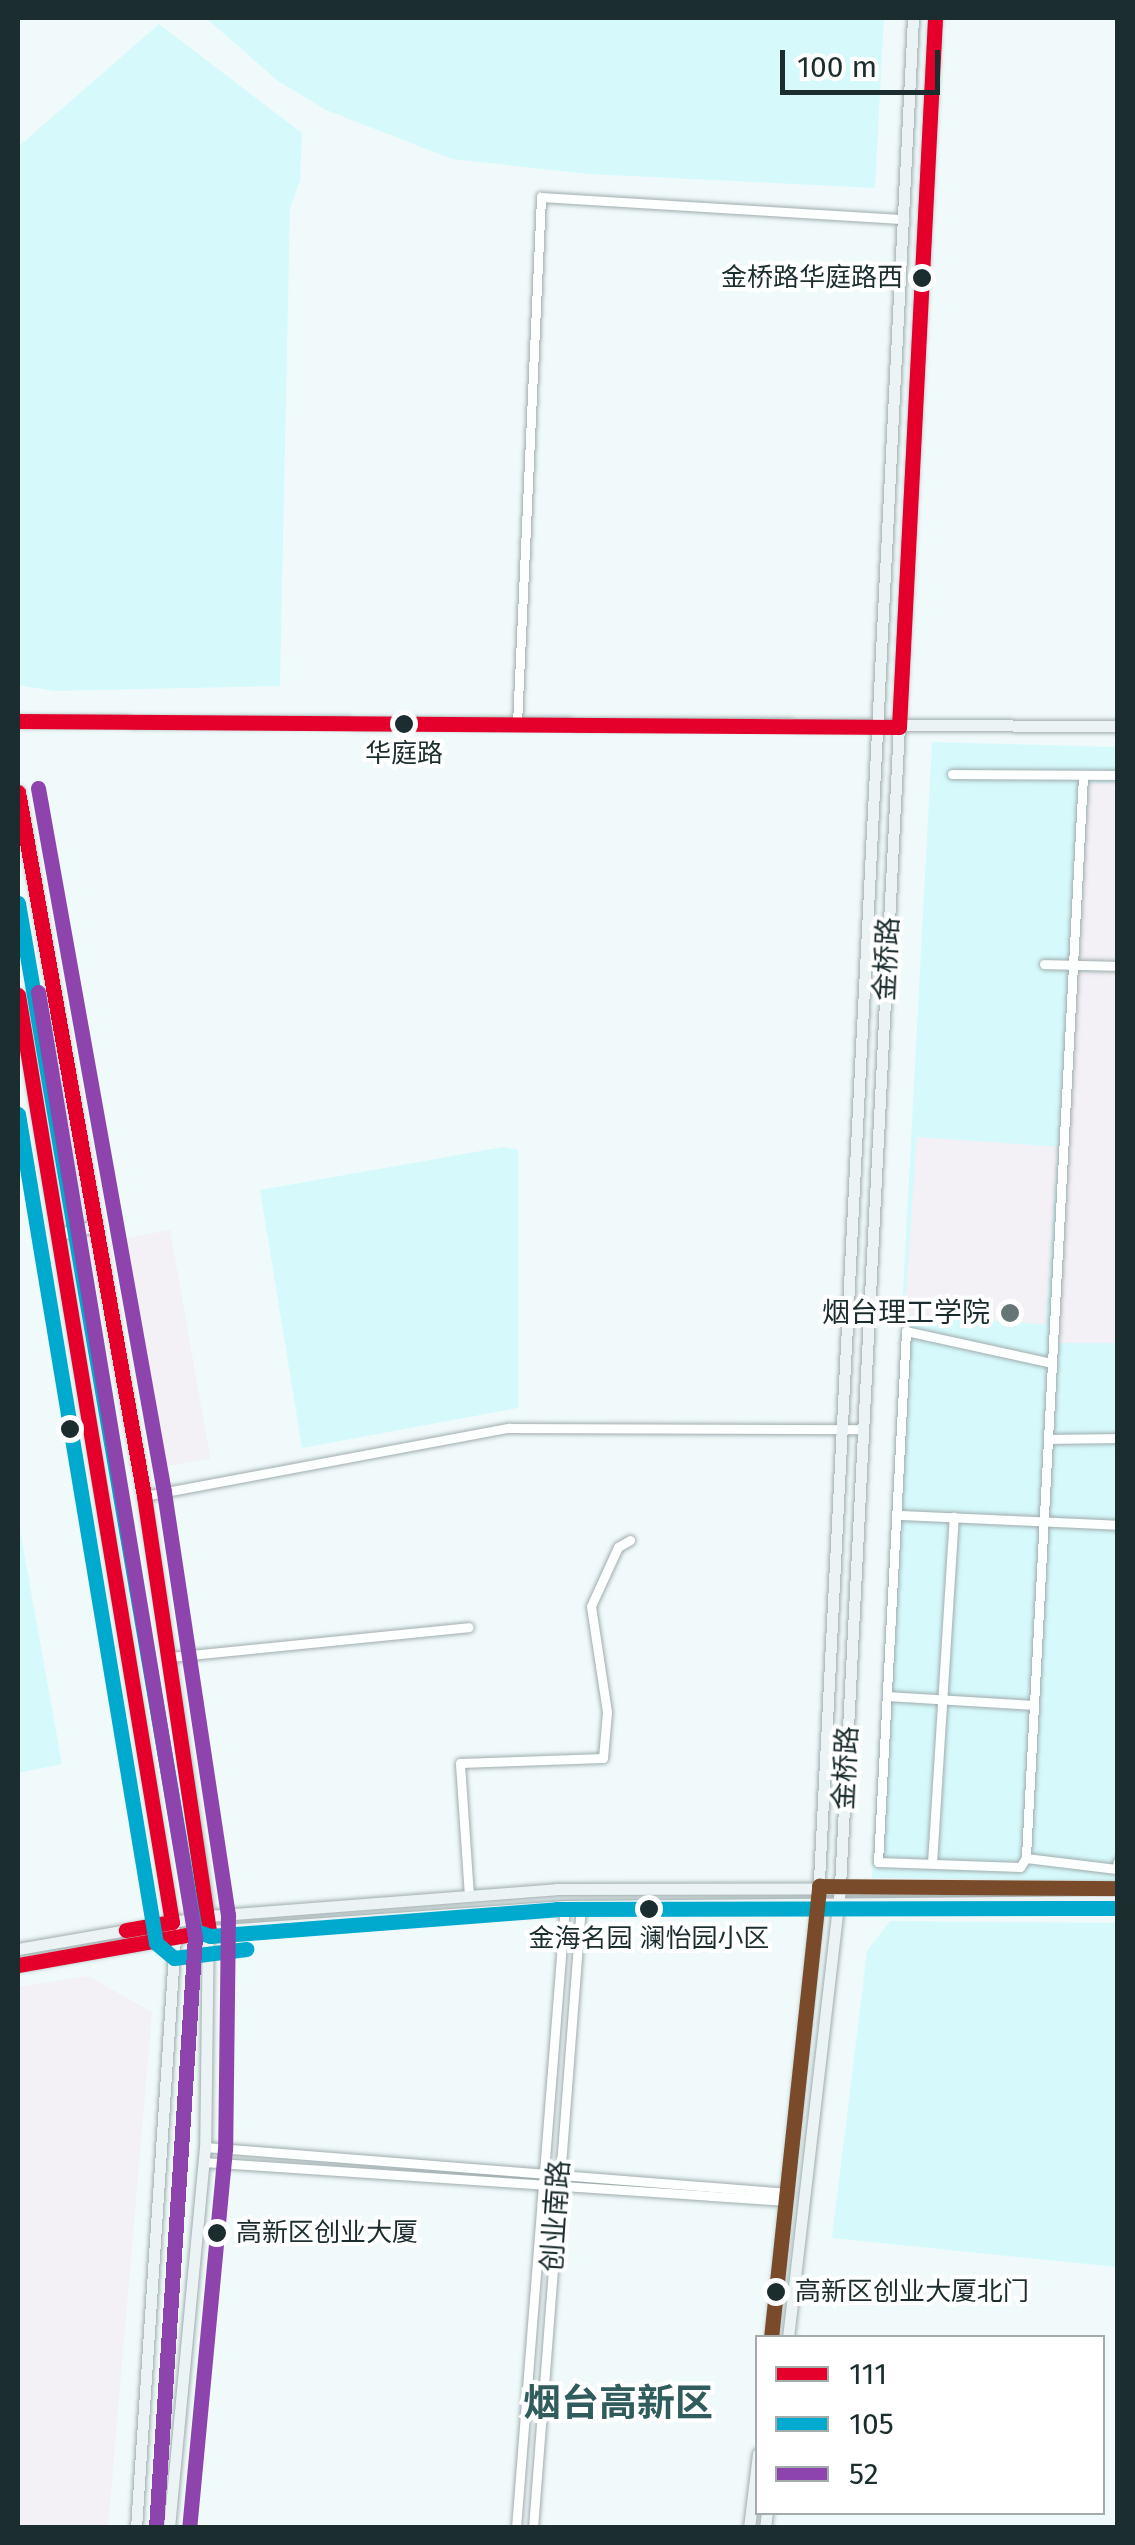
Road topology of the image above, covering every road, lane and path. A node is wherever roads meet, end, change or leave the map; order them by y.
1 (913, 18) edge
2 (935, 18) edge
3 (904, 219) junction
4 (18, 721) edge
5 (517, 724) junction
6 (873, 726) junction
7 (899, 726) junction
8 (1118, 726) edge
9 (952, 774) dead end
10 (1118, 775) edge
11 (1084, 776) junction
12 (18, 792) edge
13 (1044, 964) dead end
14 (1118, 966) edge
15 (18, 995) edge
16 (92, 1227) junction
17 (59, 1234) junction
18 (1052, 1363) junction
19 (844, 1429) junction
20 (863, 1430) junction
21 (1118, 1438) edge
22 (1048, 1439) junction
23 (144, 1496) junction
24 (900, 1515) junction
25 (954, 1518) junction
26 (1044, 1522) junction
27 (1118, 1525) edge
28 (630, 1540) dead end
29 (468, 1628) dead end
30 (170, 1658) junction
31 (887, 1696) junction
32 (1034, 1705) junction
33 (1026, 1858) junction
34 (1118, 1861) edge
35 (932, 1864) junction
36 (819, 1886) junction
37 (840, 1886) junction
38 (1118, 1888) edge
39 (469, 1896) junction
40 (818, 1900) junction
41 (838, 1901) junction
42 (1118, 1901) edge
43 (581, 1905) junction
44 (566, 1906) junction
45 (208, 1916) junction
46 (172, 1922) junction
47 (209, 1931) junction
48 (175, 1938) junction
49 (18, 1949) edge
50 (18, 1965) edge
51 (204, 2147) junction
52 (202, 2162) junction
53 (547, 2174) junction
54 (559, 2176) junction
55 (545, 2188) junction
56 (558, 2189) junction
57 (787, 2197) junction
58 (771, 2335) edge
59 (788, 2335) edge
60 (755, 2479) edge
61 (136, 2528) edge
62 (169, 2528) edge
63 (516, 2528) edge
64 (532, 2528) edge
65 (749, 2528) edge

1 - 3 street, 金桥路
2 - 7 street, 金桥路
3 - 5 street
3 - 6 street, 金桥路
4 - 5 street
5 - 6 street
6 - 7 street
6 - 19 street, 金桥路
7 - 8 street
7 - 20 street, 金桥路
9 - 11 street
10 - 11 street
11 - 18 street
12 - 16 street
13 - 14 street
15 - 17 street
16 - 17 street
16 - 23 street
17 - 46 street
18 - 22 street
18 - 24 street
19 - 20 street
19 - 23 street
19 - 36 street, 金桥路
20 - 37 street, 金桥路
21 - 22 street
22 - 26 street
23 - 30 street
24 - 25 street
24 - 31 street
25 - 26 street
25 - 35 street
26 - 27 street
26 - 32 street
28 - 39 street
29 - 30 street
30 - 45 street
31 - 32 street
31 - 35 street
32 - 33 street
33 - 34 street
33 - 35 street
36 - 37 street
36 - 39 street
36 - 40 street, 金桥路
37 - 38 street
37 - 41 street, 金桥路
39 - 45 street
40 - 41 street
40 - 43 street
40 - 57 street, 金桥路
41 - 42 street
41 - 59 street, 金桥路
43 - 44 street
43 - 54 street, 创业南路
44 - 47 street
44 - 53 street, 创业南路
45 - 46 street
45 - 47 street
46 - 48 street
46 - 49 street
47 - 48 street
47 - 51 street
48 - 50 street
48 - 61 street
51 - 52 street
51 - 53 street
52 - 55 street
52 - 62 street
53 - 54 street
53 - 55 street, 创业南路
54 - 56 street, 创业南路
54 - 57 street
55 - 56 street
55 - 63 street, 创业南路
56 - 57 street
56 - 64 street, 创业南路
57 - 58 street, 金桥路
60 - 65 street

